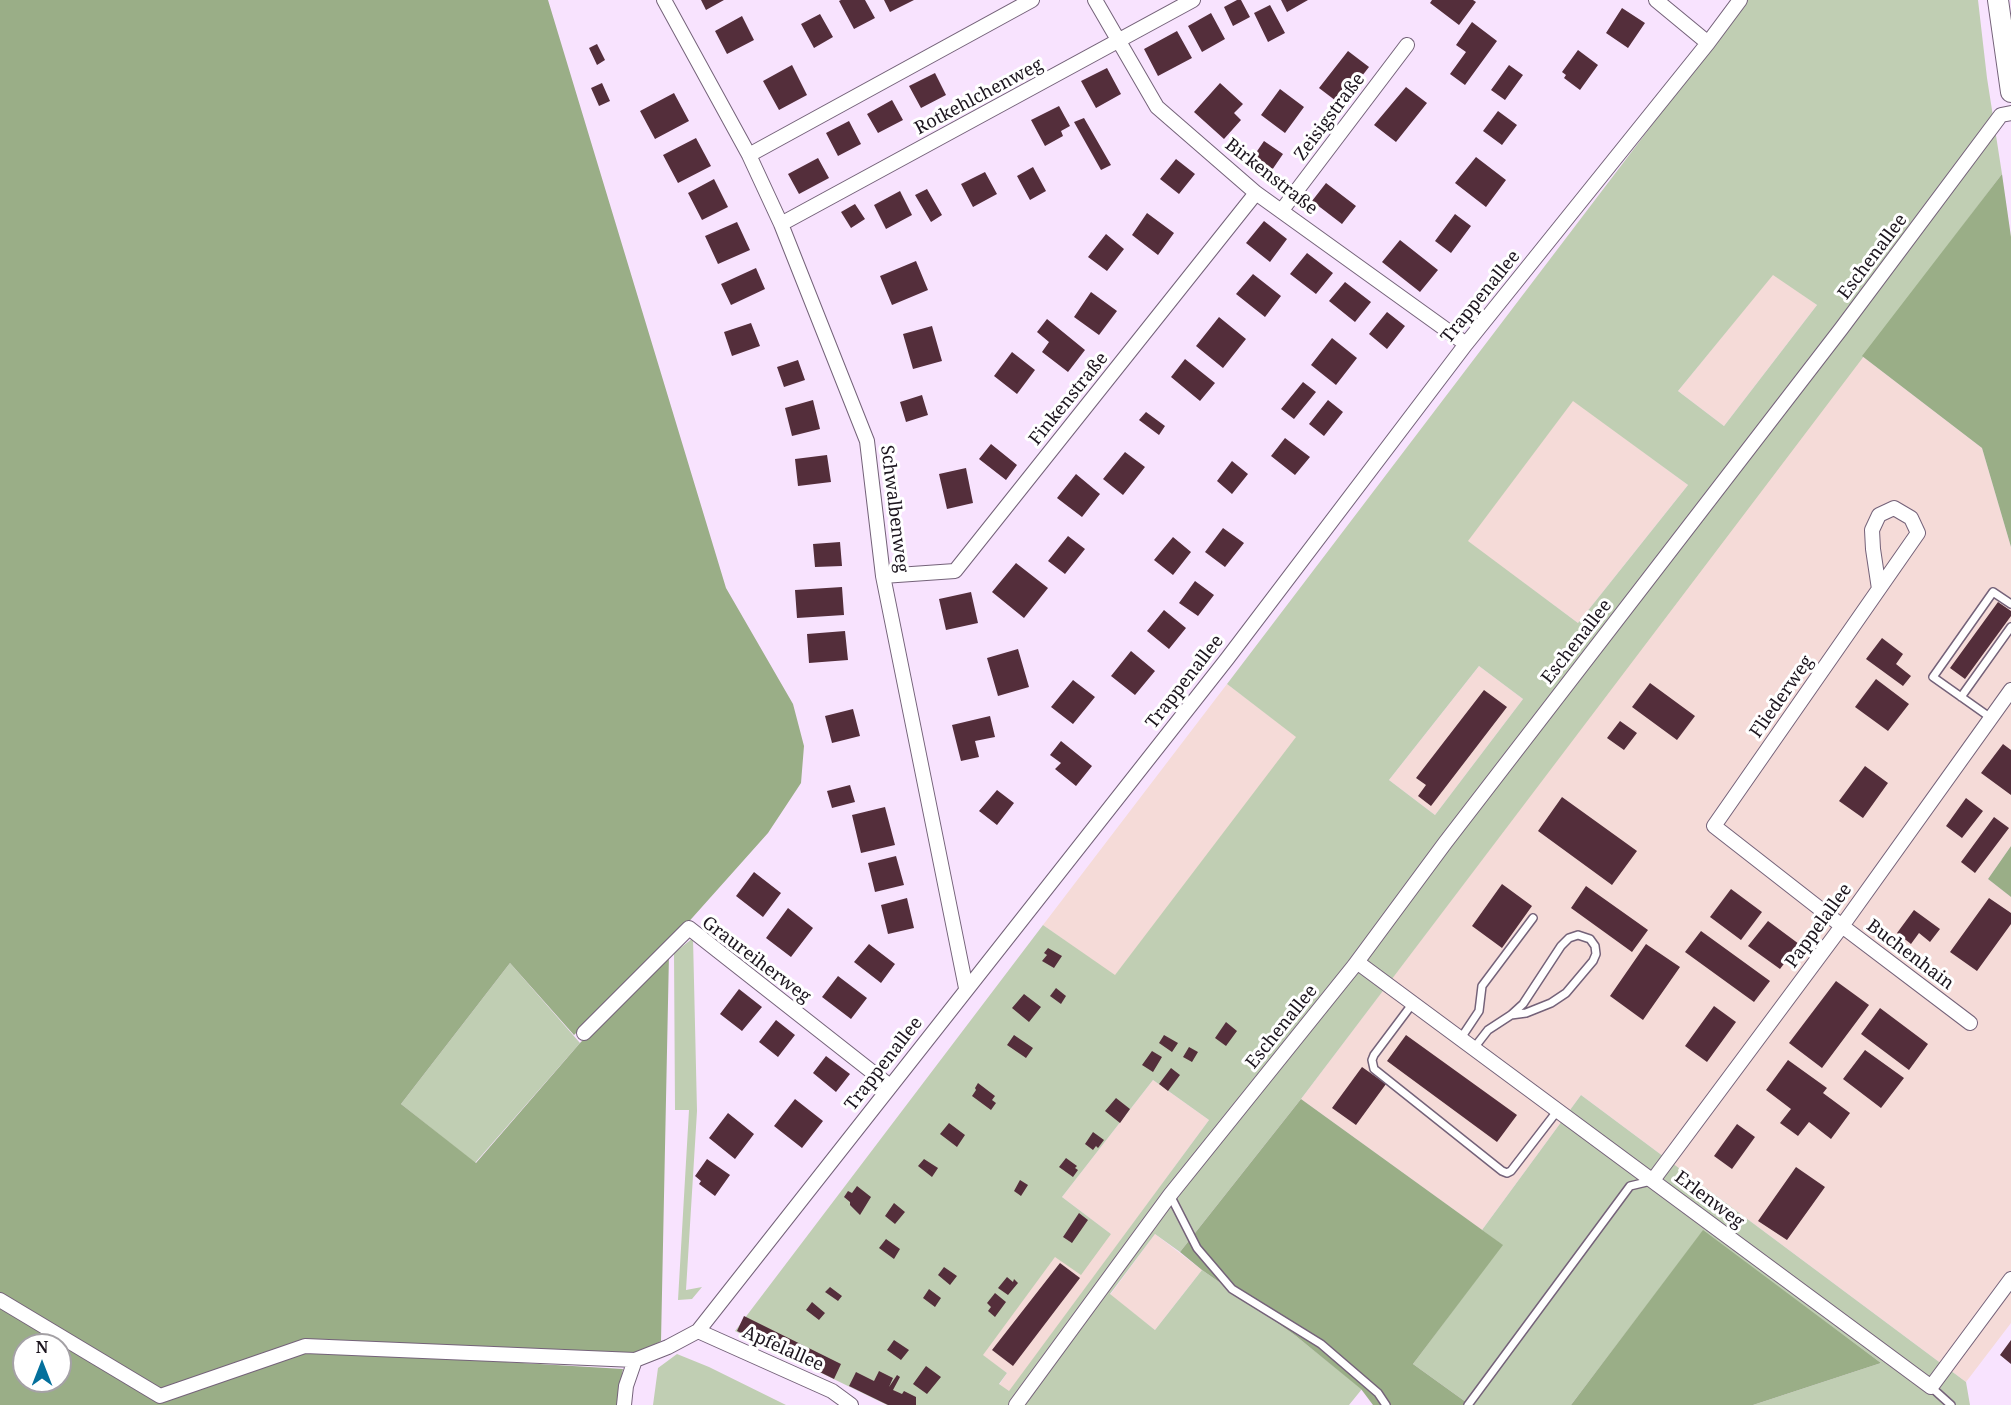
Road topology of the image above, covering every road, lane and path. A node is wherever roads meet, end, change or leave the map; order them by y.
1 (664, 0) edge
2 (1032, 0) edge
3 (1095, 0) edge
4 (1193, 0) edge
5 (1656, 0) edge
6 (1740, 0) edge
7 (1998, 0) edge
8 (1120, 40) junction
9 (1708, 43) junction
10 (1407, 45) dead end
11 (2011, 92) edge
12 (2011, 113) edge
13 (749, 154) junction
14 (1256, 193) junction
15 (1282, 210) junction
16 (781, 224) junction
17 (1466, 344) junction
18 (883, 576) junction
19 (1879, 589) junction
20 (2011, 604) edge
21 (2011, 627) edge
22 (2011, 690) edge
23 (1961, 697) junction
24 (1991, 718) junction
25 (1714, 826) joint
26 (1533, 918) dead end
27 (1842, 926) junction
28 (1357, 962) junction
29 (966, 988) junction
30 (1413, 1003) junction
31 (1511, 1015) junction
32 (1970, 1023) dead end
33 (584, 1033) dead end
34 (1461, 1038) junction
35 (1474, 1048) junction
36 (890, 1086) junction
37 (1558, 1110) junction
38 (1653, 1180) junction
39 (1170, 1195) junction
40 (2011, 1279) edge
41 (0, 1300) edge
42 (698, 1331) junction
43 (635, 1360) junction
44 (1931, 1387) junction
45 (624, 1405) edge
46 (851, 1405) edge
47 (1016, 1405) edge
48 (1386, 1405) edge
49 (1468, 1405) edge
50 (1951, 1405) edge

1 - 13 street, Schwalbenweg
2 - 13 street
3 - 8 street, Birkenstraße
4 - 8 street, Rotkehlchenweg
5 - 9 street
6 - 9 street, Trappenallee
7 - 11 main road
8 - 14 street, Birkenstraße
8 - 16 street, Rotkehlchenweg
9 - 17 street, Trappenallee
10 - 15 street, Zeisigstraße
12 - 28 street, Eschenallee
13 - 16 street, Schwalbenweg
14 - 15 street, Birkenstraße
14 - 18 street, Finkenstraße
15 - 17 street, Birkenstraße
16 - 18 street, Schwalbenweg
17 - 29 street, Trappenallee
18 - 29 street, Schwalbenweg
19 - 19 street, Fliederweg
19 - 25 street, Fliederweg
20 - 23 lane
21 - 23 lane
22 - 24 street, Pappelallee
23 - 24 lane
24 - 27 street, Pappelallee
25 - 27 street, Buchenhain
26 - 34 lane
27 - 32 street, Buchenhain
27 - 38 street, Pappelallee
28 - 30 street, Erlenweg
28 - 39 street, Eschenallee
29 - 36 street, Trappenallee
30 - 34 street, Erlenweg
30 - 37 lane
31 - 31 lane
31 - 35 lane
33 - 36 street, Graureiherweg
34 - 35 street, Erlenweg
35 - 37 street, Erlenweg
36 - 42 street, Trappenallee
37 - 38 street, Erlenweg
38 - 44 street, Erlenweg
38 - 49 lane
39 - 47 street, Eschenallee
39 - 48 lane
40 - 44 street
41 - 43 street
42 - 43 street, Trappenallee
42 - 46 street, Apfelallee
43 - 45 street
44 - 50 lane

